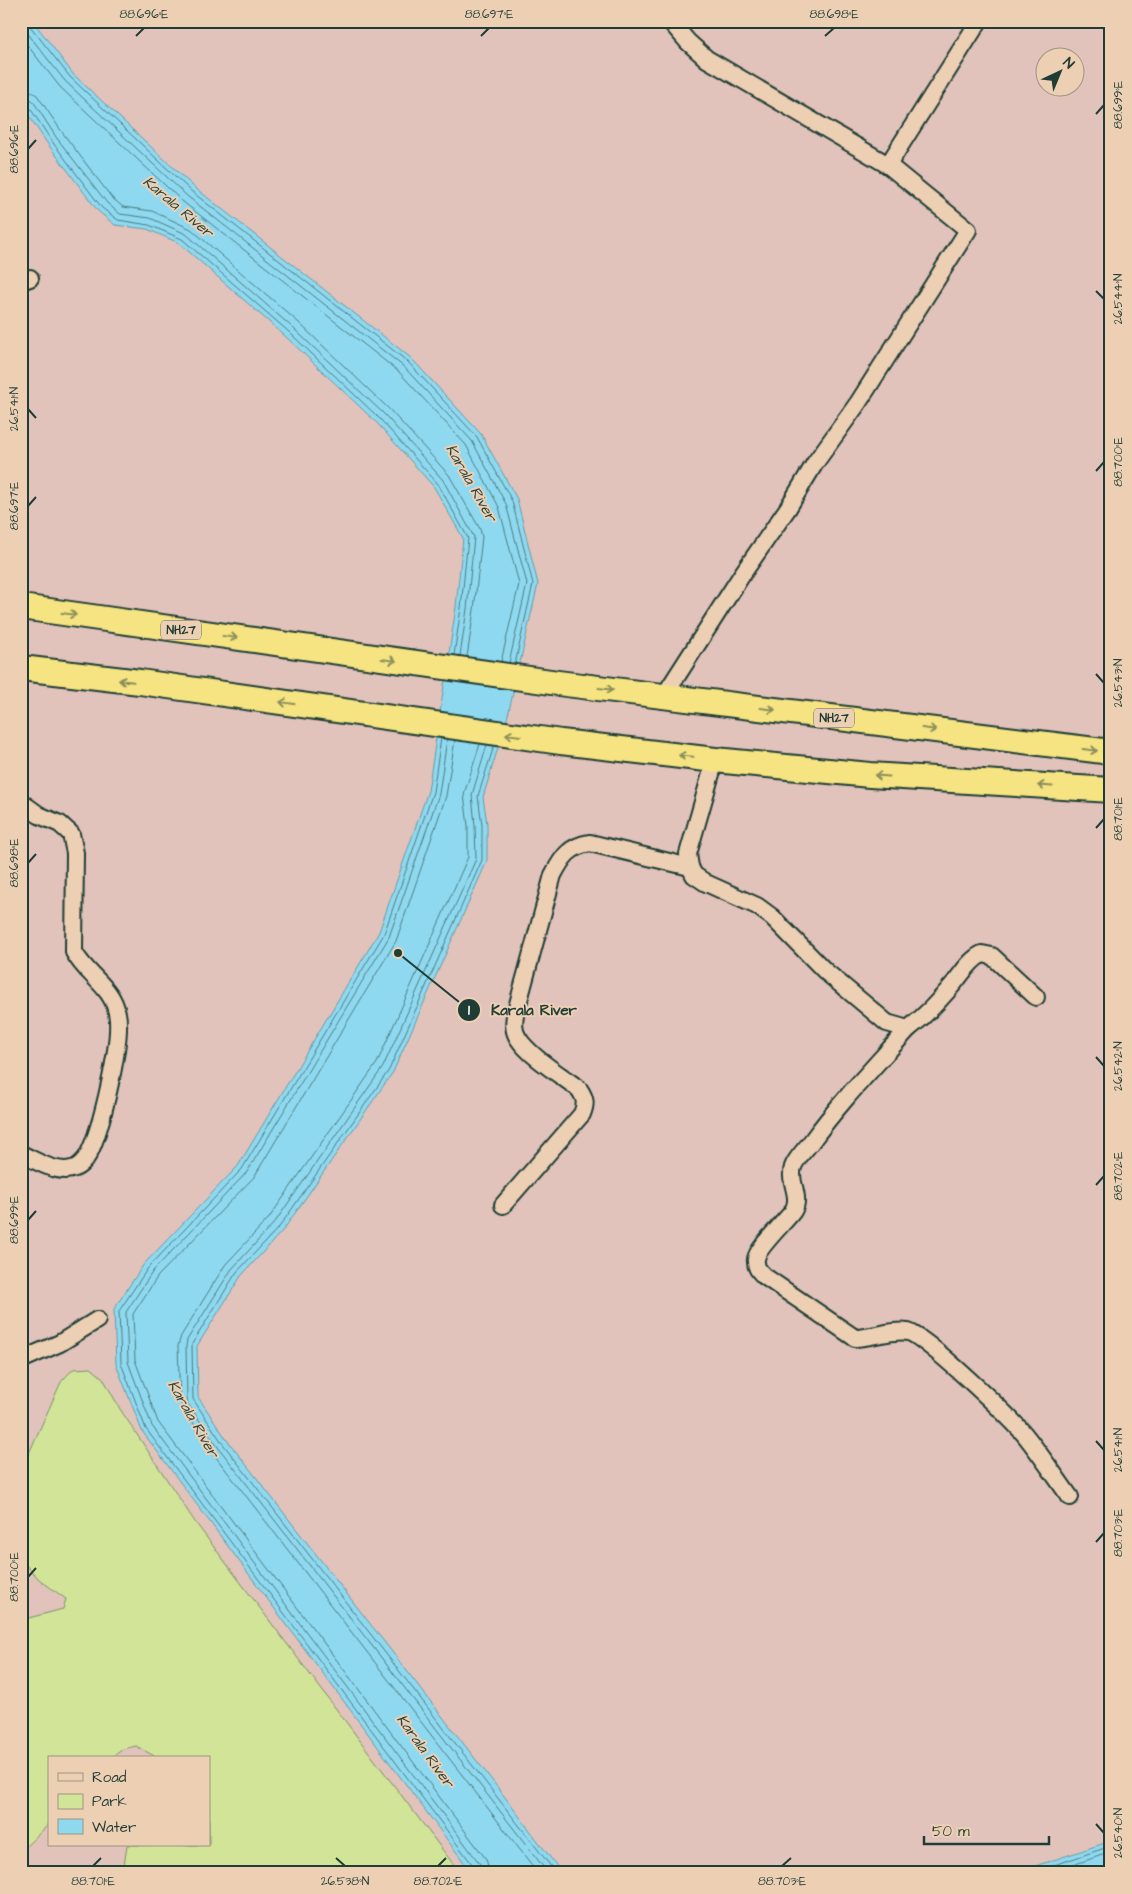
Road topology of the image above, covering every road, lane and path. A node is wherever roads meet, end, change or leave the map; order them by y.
1 (670, 21) edge
2 (979, 21) edge
3 (888, 164) junction
4 (21, 607) edge
5 (21, 668) edge
6 (664, 696) junction
7 (1111, 752) edge
8 (715, 760) junction
9 (1111, 790) edge
10 (21, 802) edge
11 (690, 867) junction
12 (1036, 997) dead end
13 (908, 1029) junction
14 (21, 1154) edge
15 (503, 1205) dead end
16 (97, 1320) dead end
17 (21, 1360) edge
18 (1070, 1497) dead end

1 - 3 street
2 - 3 street
3 - 6 street
4 -> 6 highway, NH27
8 -> 5 highway
6 -> 7 highway, NH27
9 -> 8 highway
8 - 11 street
10 - 14 street
11 - 13 street
11 - 15 street
12 - 13 street
13 - 18 street
16 - 17 street

